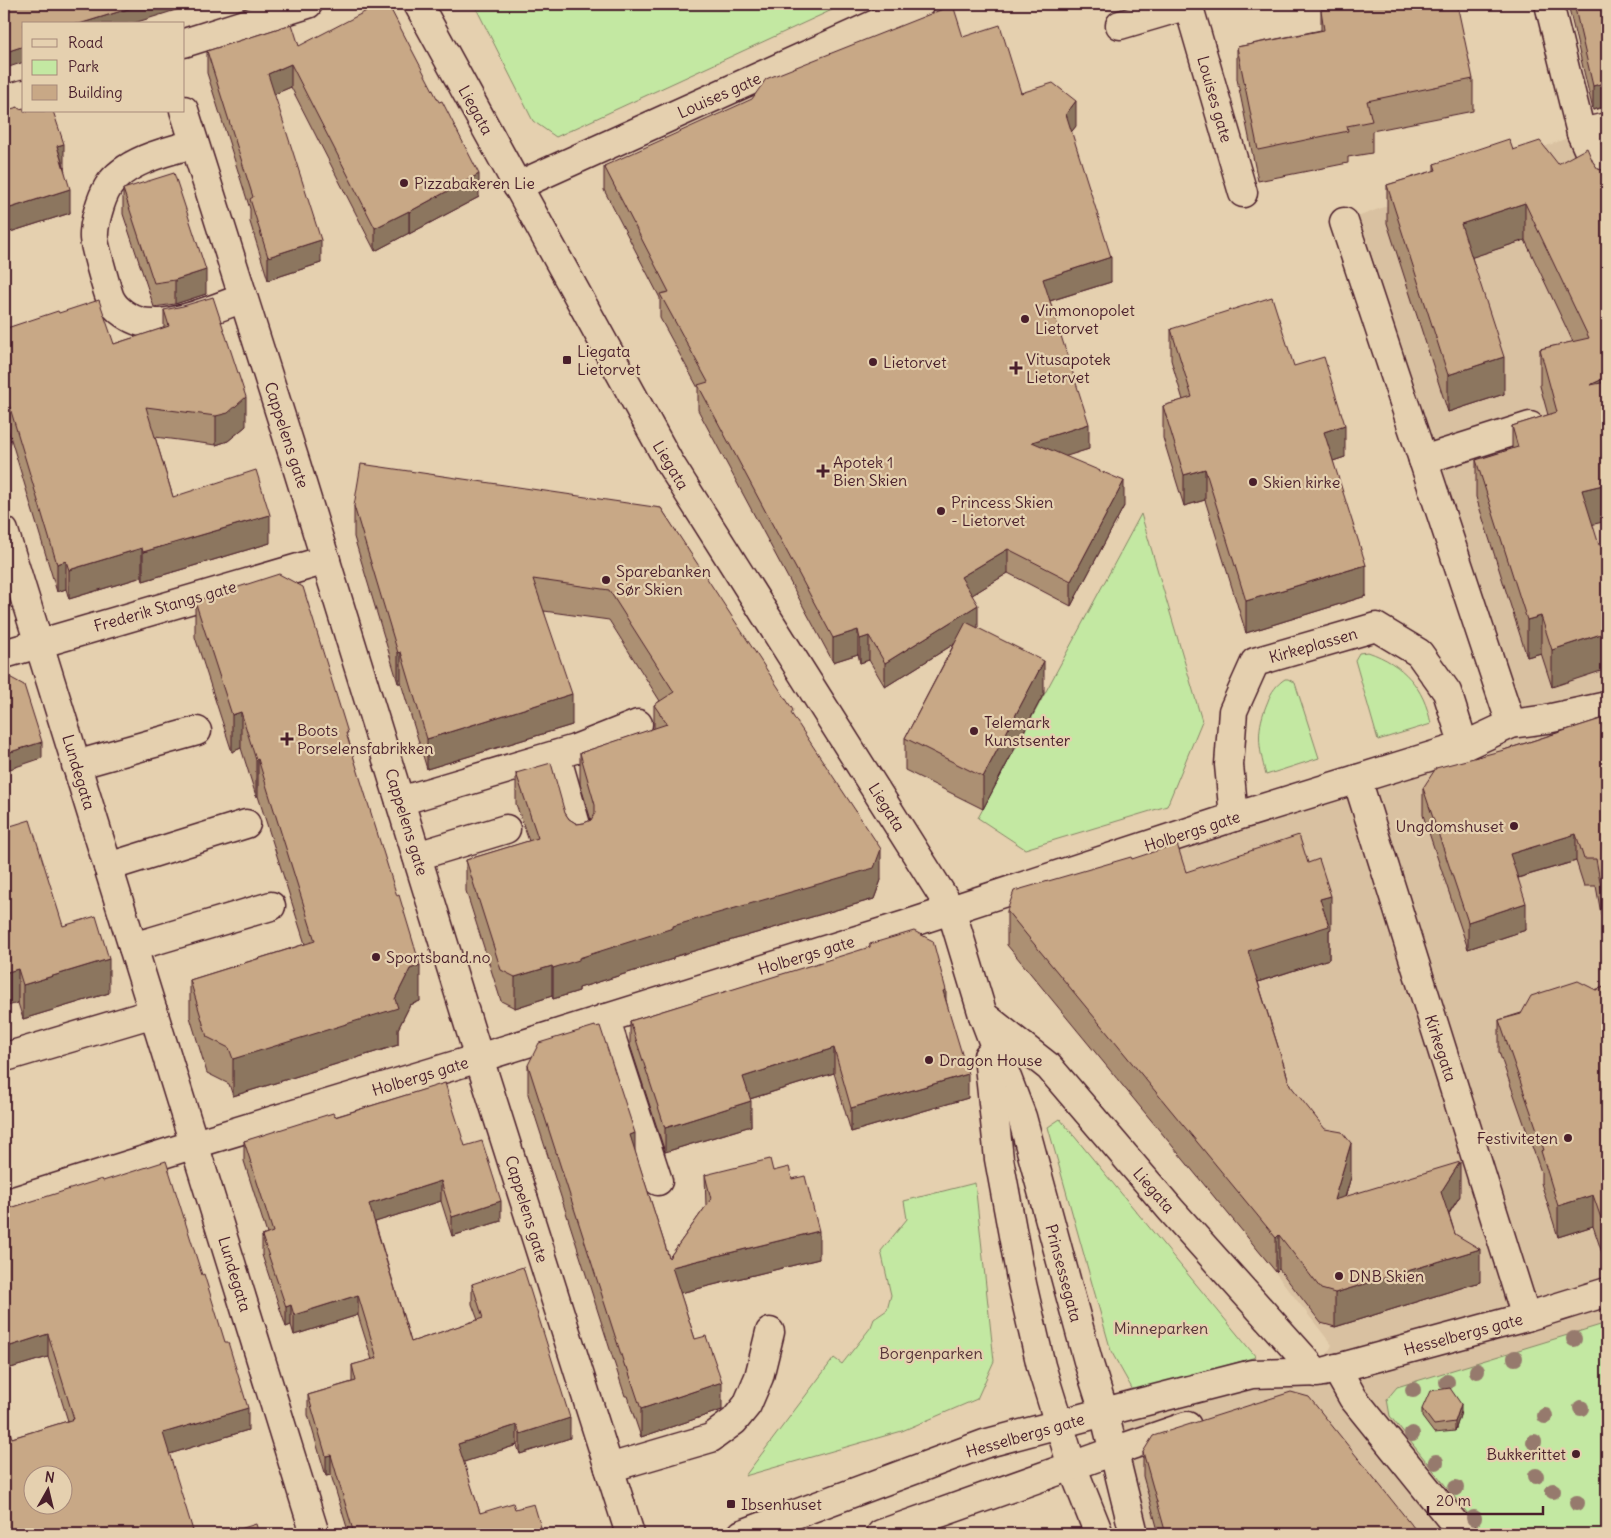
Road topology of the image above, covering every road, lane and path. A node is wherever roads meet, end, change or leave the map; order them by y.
1 (308, 4) edge
2 (418, 4) edge
3 (920, 4) edge
4 (1188, 4) edge
5 (1549, 4) edge
6 (1120, 25) dead end
7 (185, 43) edge
8 (22, 95) edge
9 (4, 100) edge
10 (185, 112) edge
11 (1594, 130) edge
12 (194, 144) junction
13 (517, 186) junction
14 (1242, 193) dead end
15 (1607, 193) edge
16 (1344, 222) dead end
17 (243, 298) junction
18 (1530, 426) edge
19 (1423, 460) junction
20 (4, 531) edge
21 (326, 560) junction
22 (39, 643) junction
23 (4, 654) edge
24 (1607, 706) edge
25 (638, 724) dead end
26 (1511, 724) junction
27 (197, 731) dead end
28 (1464, 746) junction
29 (556, 755) junction
30 (76, 765) junction
31 (1357, 779) junction
32 (400, 801) junction
33 (1234, 817) junction
34 (246, 824) dead end
35 (506, 829) dead end
36 (580, 838) edge
37 (417, 856) junction
38 (108, 867) junction
39 (271, 906) dead end
40 (951, 909) junction
41 (133, 947) junction
42 (154, 1013) junction
43 (983, 1015) junction
44 (605, 1018) junction
45 (9, 1056) dead end
46 (479, 1058) junction
47 (195, 1144) junction
48 (658, 1181) dead end
49 (4, 1204) edge
50 (1607, 1292) edge
51 (1526, 1317) junction
52 (770, 1332) dead end
53 (1326, 1371) junction
54 (1281, 1397) edge
55 (1104, 1412) junction
56 (1209, 1420) edge
57 (1059, 1424) junction
58 (1114, 1451) junction
59 (1072, 1466) junction
60 (609, 1468) junction
61 (315, 1534) edge
62 (630, 1534) edge
63 (742, 1534) edge
64 (881, 1534) edge
65 (1099, 1534) edge
66 (1134, 1534) edge
67 (1463, 1534) edge

1 - 7 street
2 - 13 street, Liegata
3 - 13 street, Louises gate
4 - 6 street
4 - 14 street, Louises gate
5 - 11 street
8 - 9 street
10 - 12 street, Cappelens gate
11 - 15 street
12 - 17 street, Cappelens gate
12 - 17 street
13 - 40 street, Liegata
16 - 19 street
17 - 21 street, Cappelens gate
18 - 19 street
19 - 26 street
20 - 22 street, Lundegata
21 - 22 street, Frederik Stangs gate
21 - 32 street, Cappelens gate
22 - 23 street, Frederik Stangs gate
22 - 30 street, Lundegata
24 - 26 street, Holbergs gate
25 - 29 street
26 - 28 street, Holbergs gate
27 - 30 street
28 - 31 street, Holbergs gate
28 - 33 street, Kirkeplassen
29 - 32 street
29 - 36 street
30 - 38 street, Lundegata
31 - 33 street, Holbergs gate
31 - 51 street, Kirkegata
32 - 37 street, Cappelens gate
33 - 40 street, Holbergs gate
34 - 38 street
35 - 37 street
37 - 46 street, Cappelens gate
38 - 41 street, Lundegata
39 - 41 street
40 - 43 street, Prinsessegata
40 - 44 street, Holbergs gate
41 - 42 street, Lundegata
42 - 45 street
42 - 47 street, Lundegata
43 - 53 street, Liegata
43 - 55 street, Prinsessegata
43 - 57 street, Prinsessegata
44 - 46 street, Holbergs gate
44 - 48 street
46 - 47 street, Holbergs gate
46 - 60 street, Cappelens gate
47 - 49 street, Holbergs gate
47 - 61 street, Lundegata
50 - 51 street, Hesselbergs gate
51 - 53 street, Hesselbergs gate
52 - 60 street
53 - 54 street, Hesselbergs gate
53 - 55 street, Hesselbergs gate
53 - 67 street, Liegata
55 - 57 street, Hesselbergs gate
55 - 58 street, Prinsessegata
56 - 58 street
57 - 59 street, Prinsessegata
57 - 63 street, Hesselbergs gate
58 - 59 street
58 - 66 street, Prinsessegata
59 - 64 street
59 - 65 street, Prinsessegata
60 - 62 street, Cappelens gate

